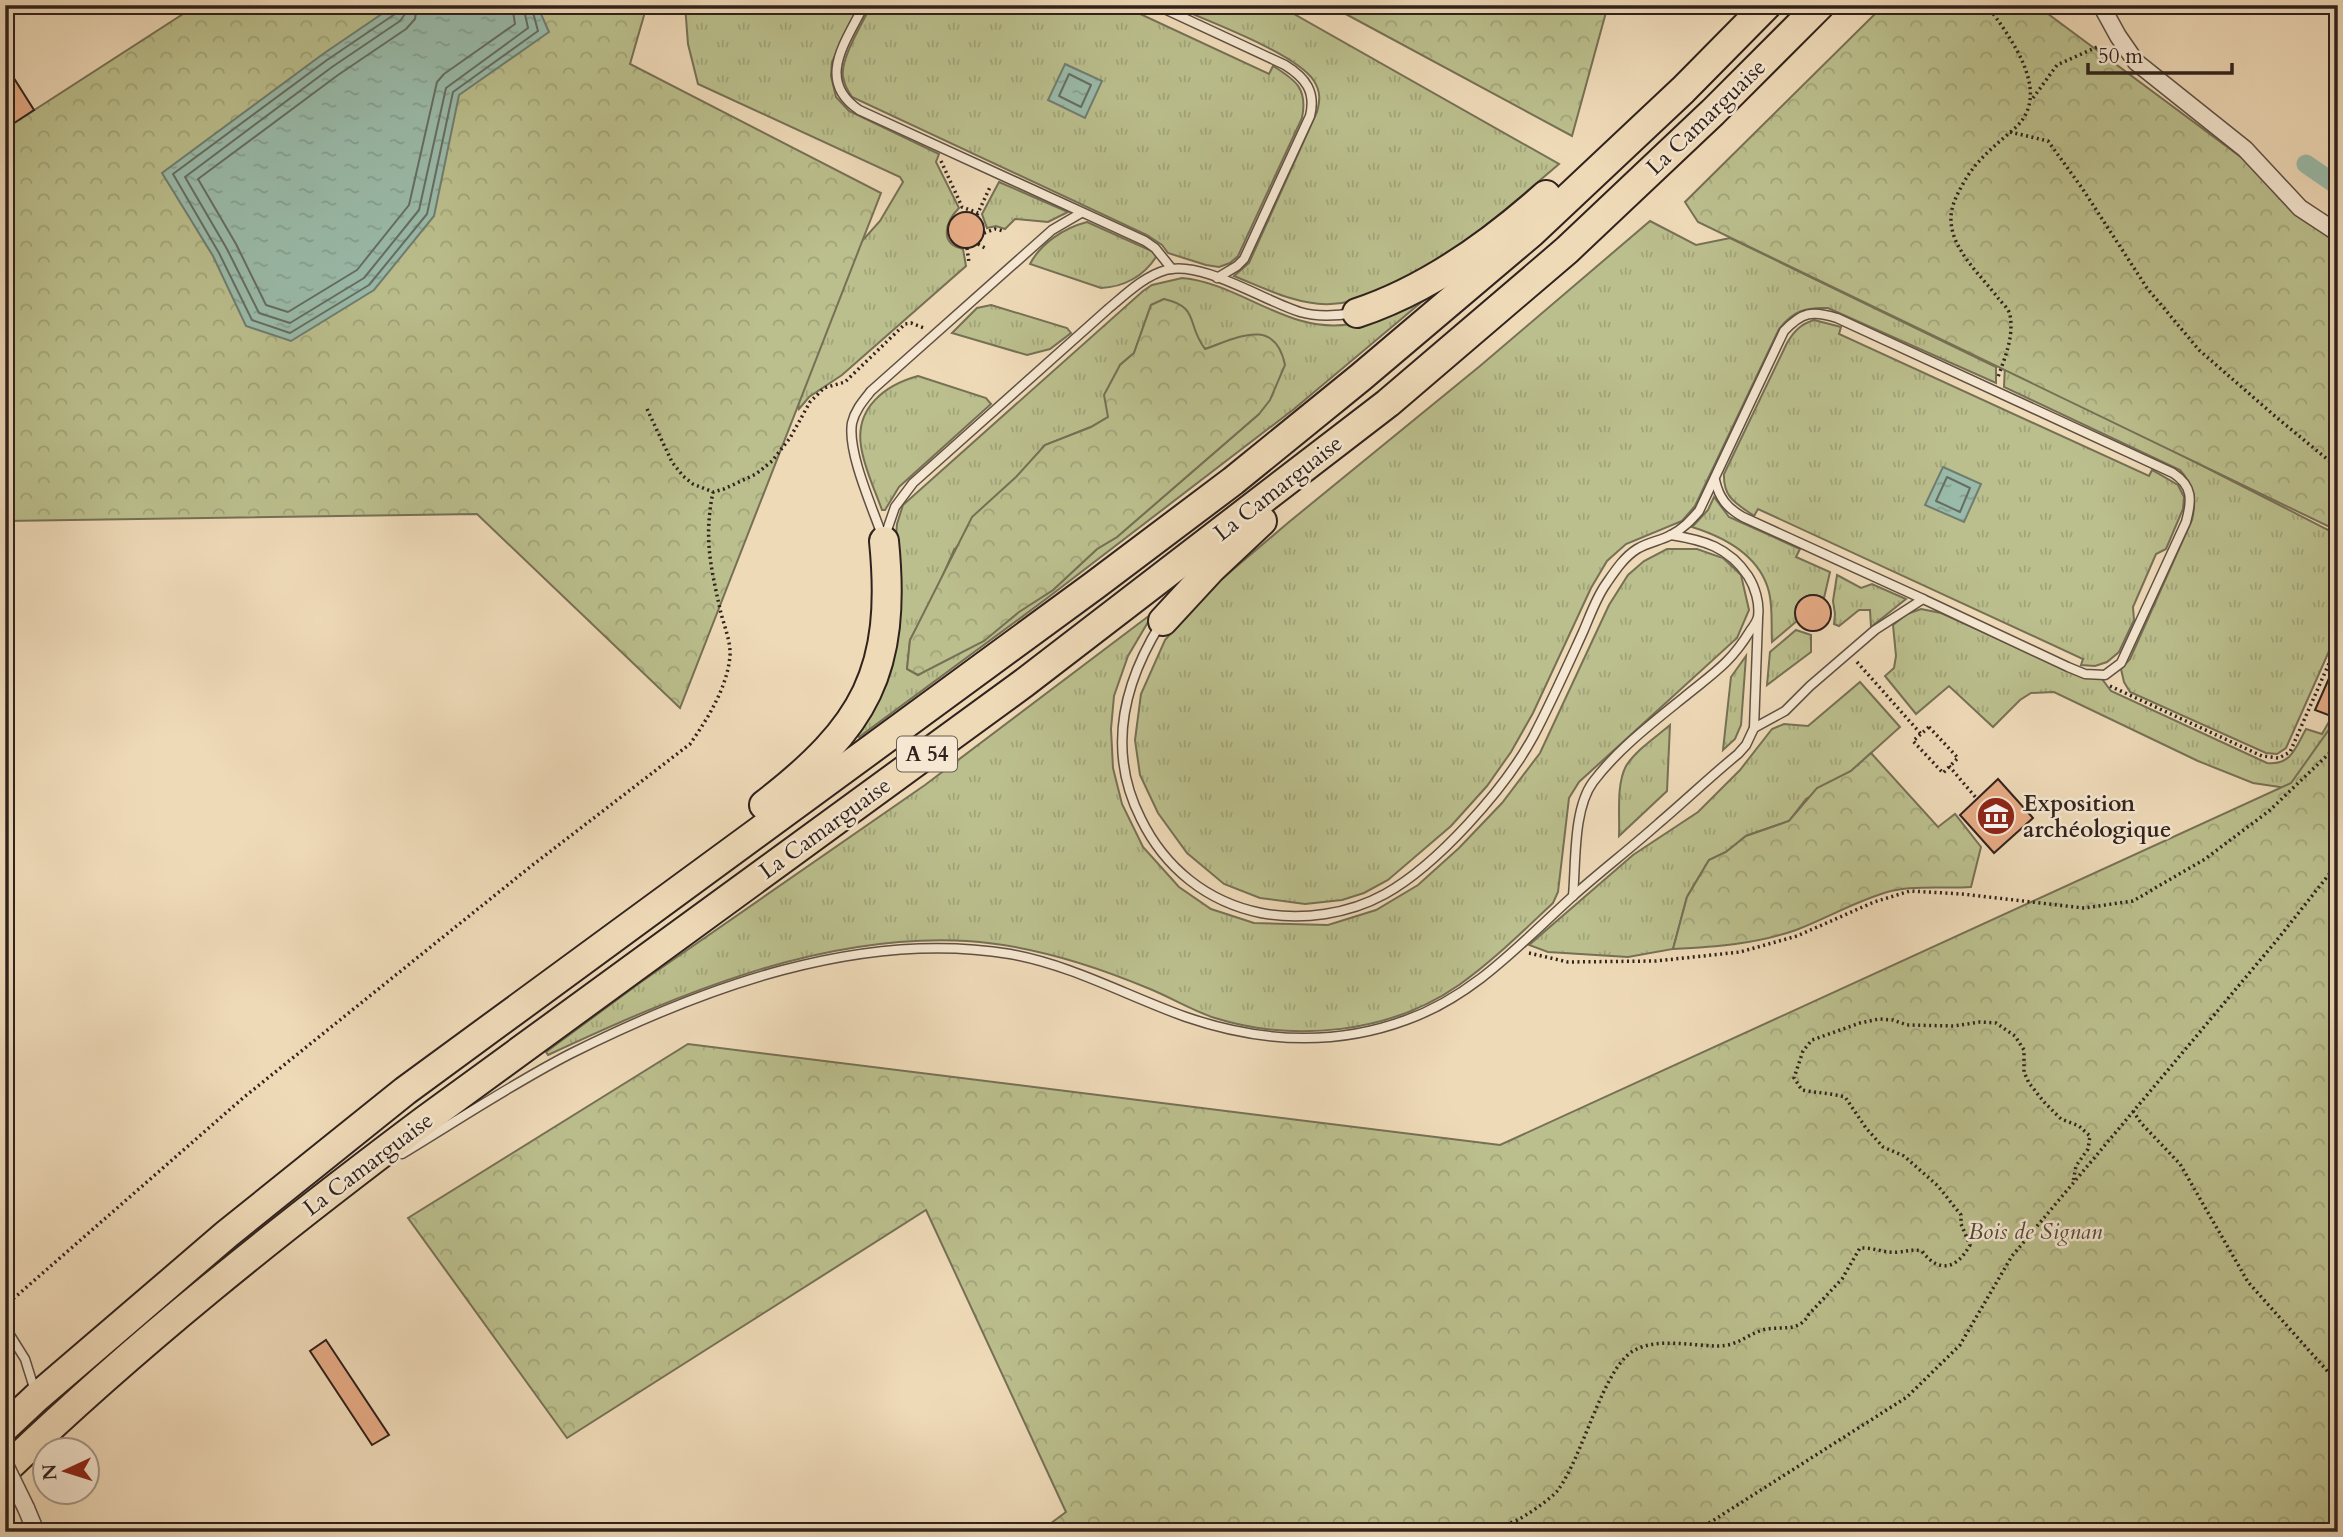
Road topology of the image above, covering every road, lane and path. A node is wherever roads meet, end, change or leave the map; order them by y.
1 (864, 5) edge
2 (1156, 5) edge
3 (1765, 5) edge
4 (1820, 5) edge
5 (1987, 5) edge
6 (2101, 5) edge
7 (2097, 47) dead end
8 (2032, 100) junction
9 (2010, 132) junction
10 (945, 149) junction
11 (996, 172) junction
12 (1082, 212) junction
13 (1003, 231) dead end
14 (984, 233) dead end
15 (2338, 233) edge
16 (978, 244) dead end
17 (967, 248) dead end
18 (985, 248) dead end
19 (969, 263) dead end
20 (1172, 269) junction
21 (1217, 278) junction
22 (1357, 313) joint
23 (936, 332) junction
24 (1994, 389) junction
25 (1388, 403) junction
26 (647, 409) dead end
27 (2338, 468) edge
28 (1715, 480) junction
29 (713, 492) junction
30 (1671, 535) junction
31 (884, 541) junction
32 (1923, 599) junction
33 (1758, 618) junction
34 (1163, 621) joint
35 (2338, 643) edge
36 (1849, 653) junction
37 (2105, 675) junction
38 (1754, 727) junction
39 (1921, 734) junction
40 (2338, 745) edge
41 (1950, 766) junction
42 (1978, 799) dead end
43 (2338, 863) edge
44 (1573, 896) junction
45 (1516, 950) junction
46 (466, 1046) junction
47 (2133, 1111) junction
48 (393, 1159) joint
49 (2073, 1182) junction
50 (239, 1265) junction
51 (5, 1306) edge
52 (5, 1327) edge
53 (2338, 1383) edge
54 (37, 1397) junction
55 (5, 1427) edge
56 (5, 1467) edge
57 (36, 1532) edge
58 (1491, 1532) edge
59 (1695, 1532) edge

1 - 10 lane
2 - 21 lane
3 - 22 highway
3 - 46 highway, La Camarguaise / A 54
4 - 25 highway, La Camarguaise / A 54
5 - 8 path
6 - 15 street
7 - 8 path
8 - 9 path
9 - 24 path
9 - 27 path
10 - 11 lane
10 - 11 path
11 - 12 lane
12 - 20 lane
12 - 23 lane
13 - 14 path
16 - 18 path
17 - 19 path
20 - 21 lane
20 - 31 lane
21 - 22 lane
23 - 29 path
23 - 31 lane
24 - 28 lane
24 - 37 lane
25 - 34 highway
25 - 50 highway, La Camarguaise / A 54
26 - 29 path
28 - 30 lane
28 - 32 lane
29 - 51 path
30 - 33 lane
30 - 34 lane
31 - 46 highway
32 - 36 lane
32 - 37 lane
33 - 38 lane
33 - 44 lane
35 - 37 path
36 - 38 lane
36 - 39 path
38 - 44 lane
39 - 41 path
39 - 41 path
40 - 45 path
41 - 42 path
43 - 47 path
44 - 45 lane
45 - 48 lane
46 - 54 highway, La Camarguaise / A 54
47 - 49 path
47 - 53 path
48 - 50 highway
49 - 58 path
49 - 59 path
50 - 56 highway, La Camarguaise / A 54
52 - 54 lane
54 - 55 highway, La Camarguaise / A 54
56 - 57 street, bridge

